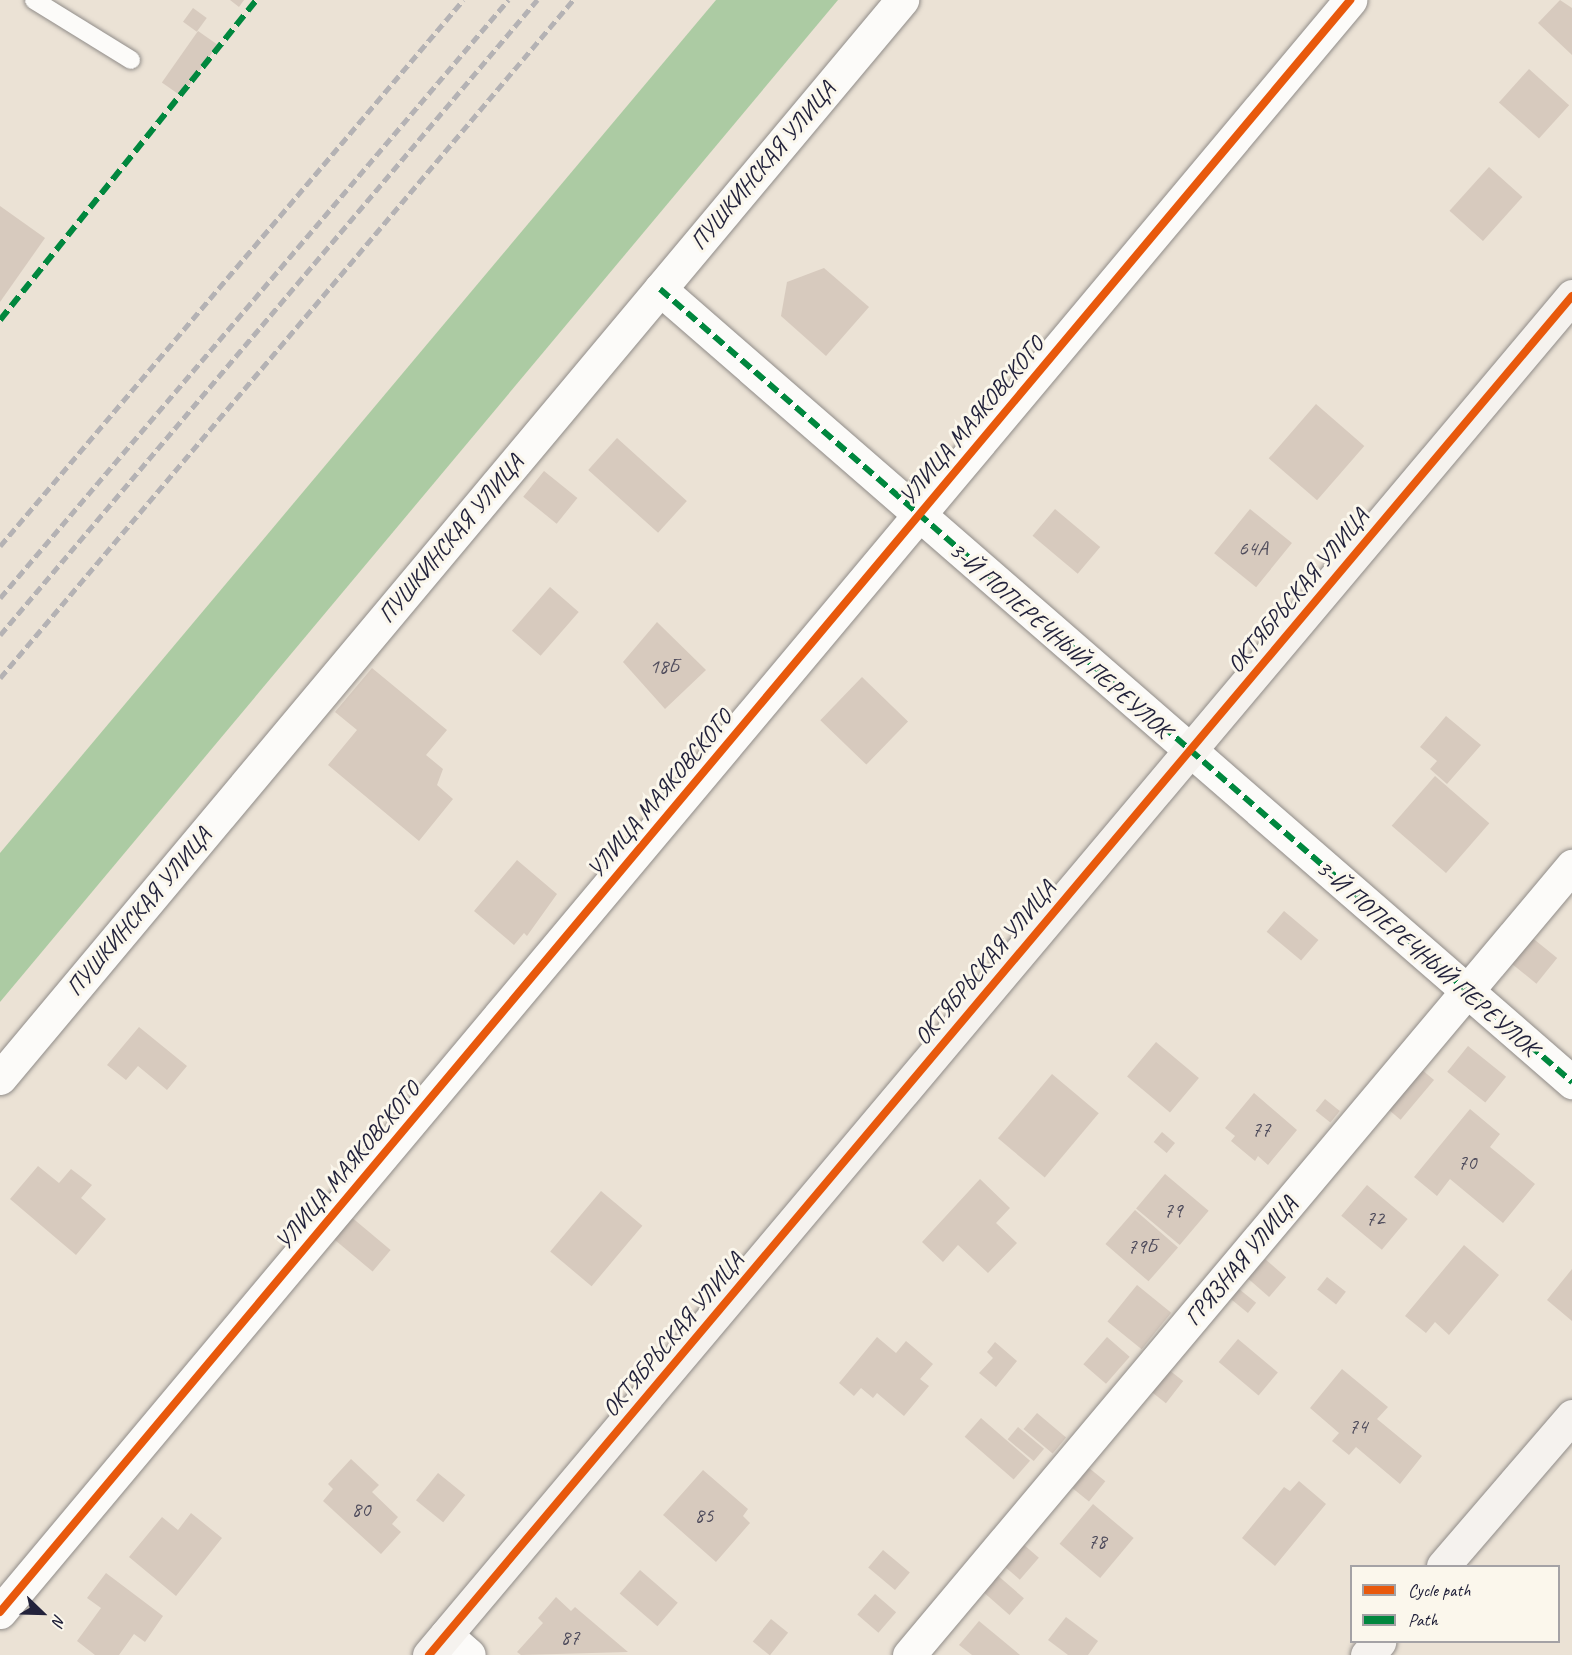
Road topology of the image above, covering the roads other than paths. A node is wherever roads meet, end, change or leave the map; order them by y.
1 (34, 0) edge
2 (902, 0) edge
3 (1350, 0) edge
4 (131, 60) dead end
5 (660, 289) junction
6 (1572, 296) edge
7 (918, 516) junction
8 (1188, 752) junction
9 (1572, 866) edge
10 (1466, 993) junction
11 (0, 1078) edge
12 (1572, 1082) edge
13 (1572, 1416) edge
14 (1444, 1565) edge
15 (0, 1612) edge
16 (1376, 1643) edge
17 (448, 1648) edge
18 (909, 1655) edge
19 (1367, 1655) edge

1 - 4 lane
2 - 5 street, ПУШКИНСКАЯ УЛИЦА
3 - 7 street, УЛИЦА МАЯКОВСКОГО
5 - 7 street, 3-Й ПОПЕРЕЧНЫЙ ПЕРЕУЛОК
5 - 11 street, ПУШКИНСКАЯ УЛИЦА
6 - 8 street, ОКТЯБРЬСКАЯ УЛИЦА
7 - 8 street, 3-Й ПОПЕРЕЧНЫЙ ПЕРЕУЛОК
7 - 15 street, УЛИЦА МАЯКОВСКОГО
8 - 10 street, 3-Й ПОПЕРЕЧНЫЙ ПЕРЕУЛОК
8 - 17 street, ОКТЯБРЬСКАЯ УЛИЦА
9 - 10 street, ГРЯЗНАЯ УЛИЦА
10 - 12 street, 3-Й ПОПЕРЕЧНЫЙ ПЕРЕУЛОК
10 - 18 street, ГРЯЗНАЯ УЛИЦА
13 - 14 street
16 - 19 street

